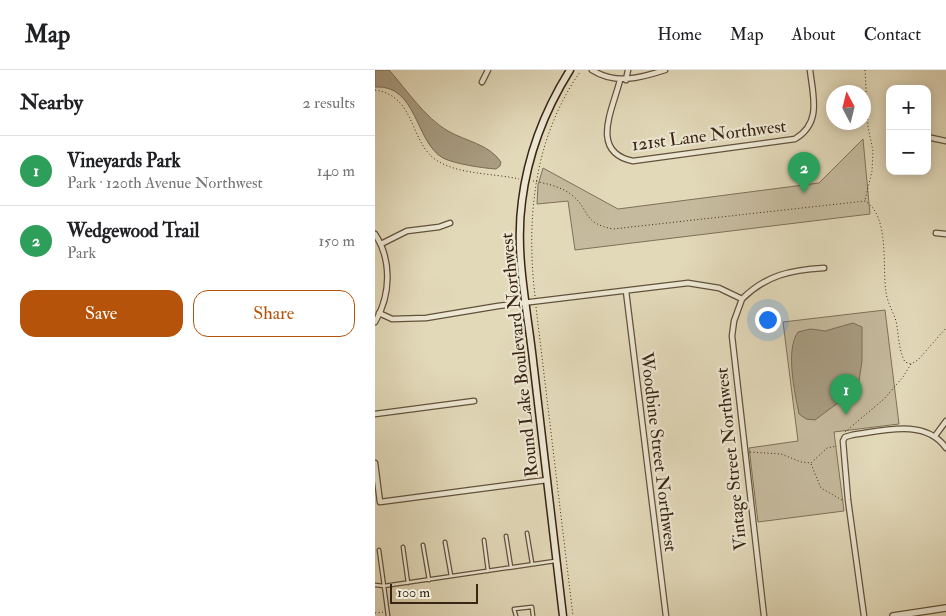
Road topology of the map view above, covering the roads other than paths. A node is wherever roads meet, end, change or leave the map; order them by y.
1 (488, 70) edge
2 (570, 70) edge
3 (592, 70) edge
4 (628, 70) edge
5 (665, 70) edge
6 (810, 70) edge
7 (623, 80) junction
8 (482, 82) dead end
9 (931, 138) edge
10 (946, 141) edge
11 (450, 223) dead end
12 (936, 233) dead end
13 (375, 234) edge
14 (946, 234) edge
15 (381, 244) junction
16 (824, 268) dead end
17 (625, 292) junction
18 (742, 299) junction
19 (526, 302) junction
20 (379, 313) junction
21 (375, 322) edge
22 (474, 401) dead end
23 (375, 414) edge
24 (946, 421) edge
25 (935, 436) junction
26 (946, 448) edge
27 (375, 463) edge
28 (547, 480) junction
29 (527, 533) dead end
30 (506, 536) dead end
31 (484, 540) dead end
32 (445, 542) dead end
33 (423, 545) dead end
34 (403, 547) dead end
35 (379, 550) dead end
36 (557, 561) junction
37 (532, 564) junction
38 (511, 567) junction
39 (488, 570) junction
40 (451, 576) junction
41 (429, 580) junction
42 (408, 583) junction
43 (375, 585) edge
44 (384, 586) junction
45 (946, 608) edge
46 (388, 616) edge
47 (516, 616) edge
48 (533, 616) edge
49 (563, 616) edge
50 (666, 616) edge
51 (764, 616) edge
52 (864, 616) edge
53 (893, 616) edge

1 - 8 street
2 - 19 main road, Round Lake Boulevard Northwest
3 - 7 street
4 - 7 street
5 - 7 street
6 - 7 street, 121st Lane Northwest
9 - 10 street
11 - 15 street
12 - 14 street
13 - 15 street
15 - 20 street
16 - 18 street
17 - 18 street
17 - 19 street
17 - 50 street, Woodbine Street Northwest
18 - 51 street, Vintage Street Northwest
19 - 20 street
19 - 28 main road, Round Lake Boulevard Northwest
20 - 21 street
22 - 23 street
24 - 25 street
25 - 26 street
25 - 52 street
27 - 28 street
28 - 36 main road, Round Lake Boulevard Northwest
29 - 37 lane
30 - 38 lane
31 - 39 lane
32 - 40 lane
33 - 41 lane
34 - 42 lane
35 - 44 lane
36 - 37 lane
36 - 49 main road, Round Lake Boulevard Northwest
37 - 38 lane
38 - 39 lane
39 - 40 lane
40 - 41 lane
41 - 42 lane
42 - 44 lane
43 - 44 lane
44 - 46 lane
45 - 53 street
47 - 48 lane

